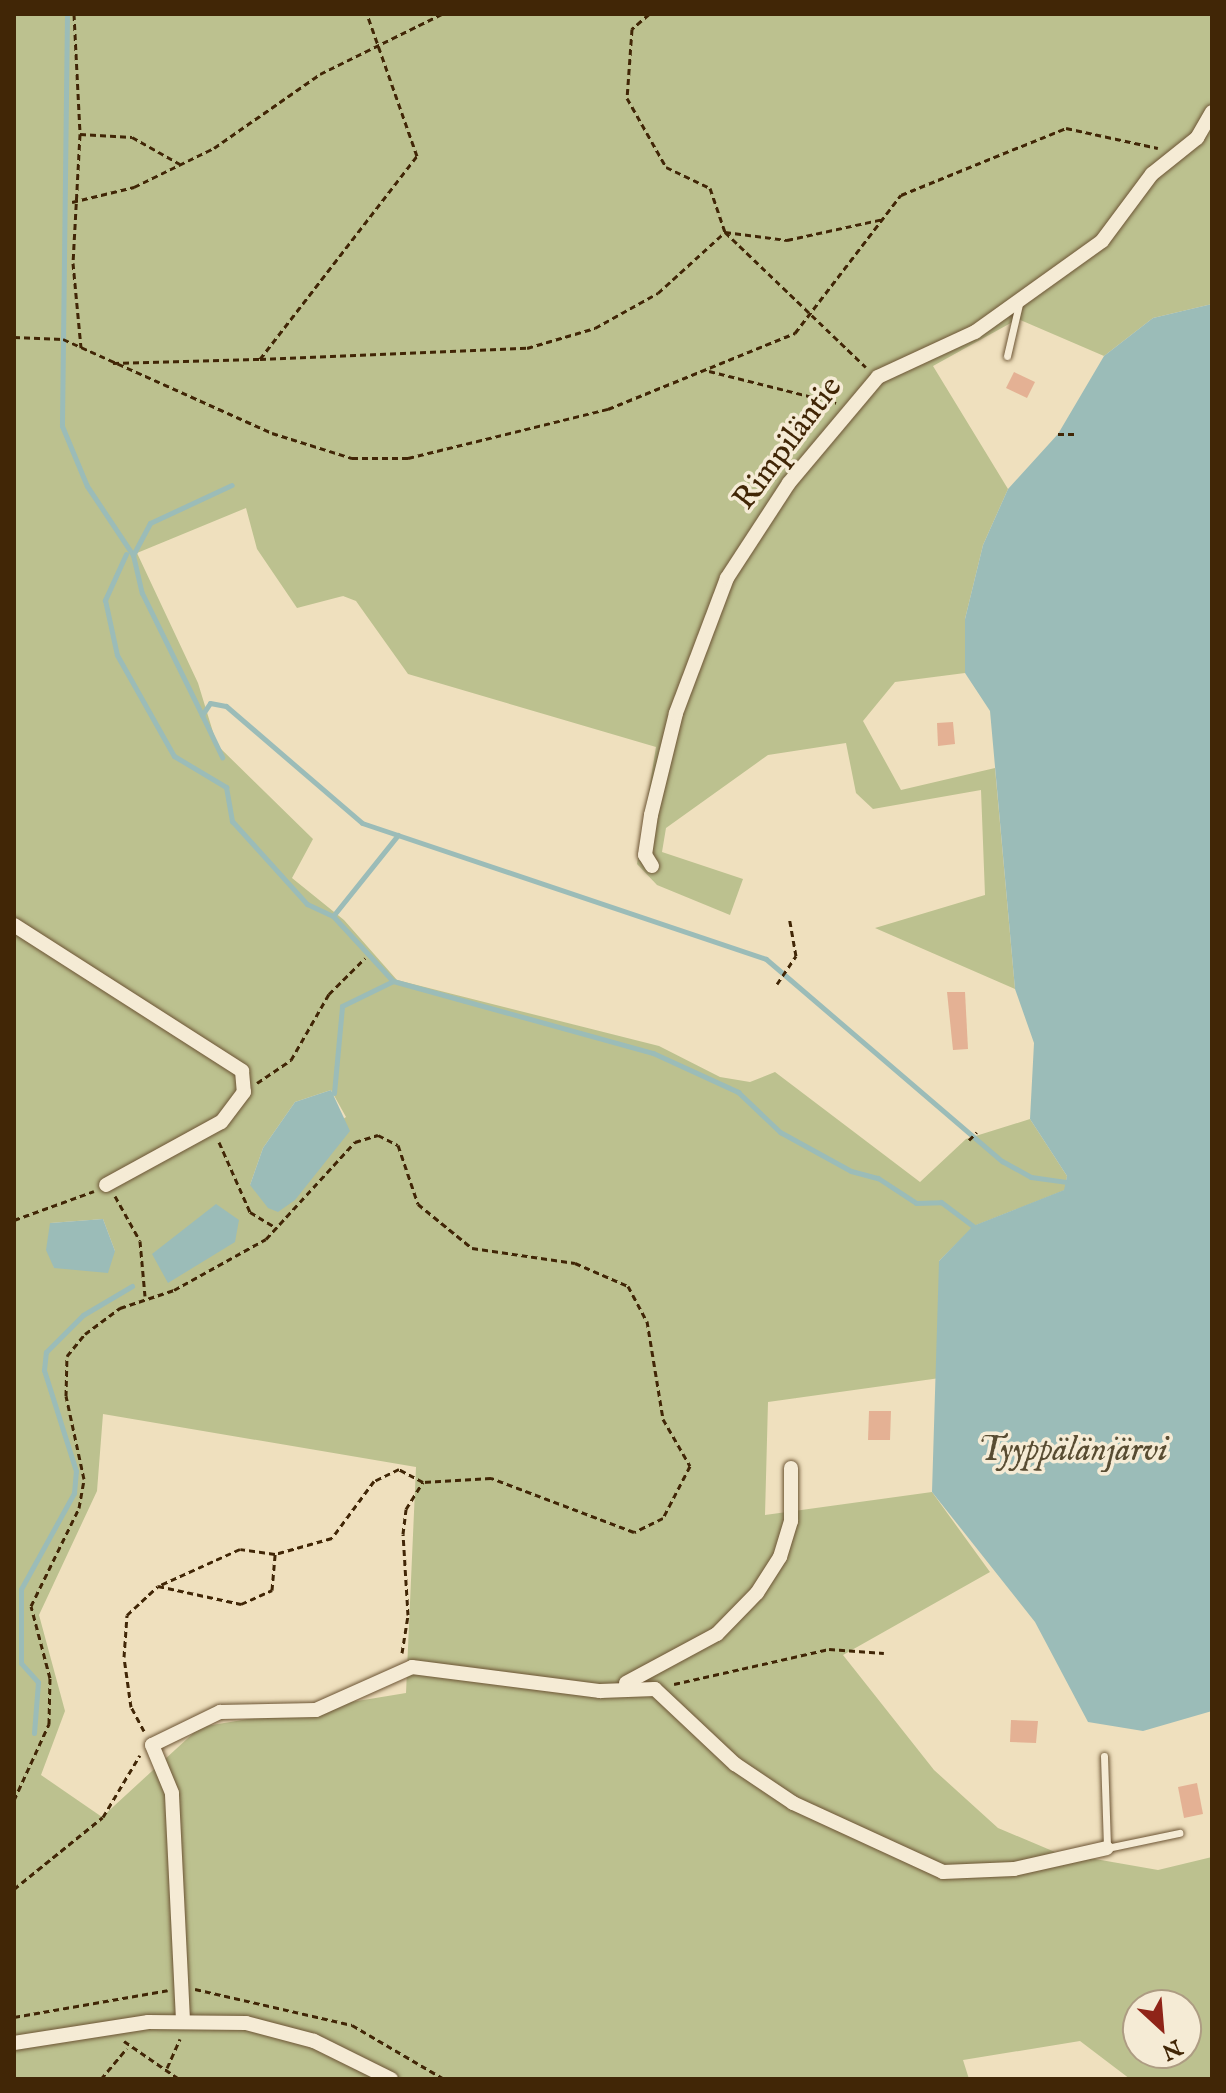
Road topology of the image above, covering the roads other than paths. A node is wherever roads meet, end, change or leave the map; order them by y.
1 (1212, 112) edge
2 (1019, 304) junction
3 (1007, 356) dead end
4 (652, 866) dead end
5 (14, 925) edge
6 (106, 1185) road end
7 (791, 1468) dead end
8 (622, 1685) junction
9 (1104, 1756) dead end
10 (1179, 1833) dead end
11 (1107, 1848) junction
12 (183, 2020) junction
13 (14, 2043) edge
14 (391, 2079) edge

1 - 2 street, Rimpiläntie
2 - 3 lane
2 - 4 street, Rimpiläntie
5 - 6 street
7 - 8 street
8 - 11 street
8 - 12 street
9 - 11 lane
10 - 11 lane
12 - 13 street
12 - 14 street

